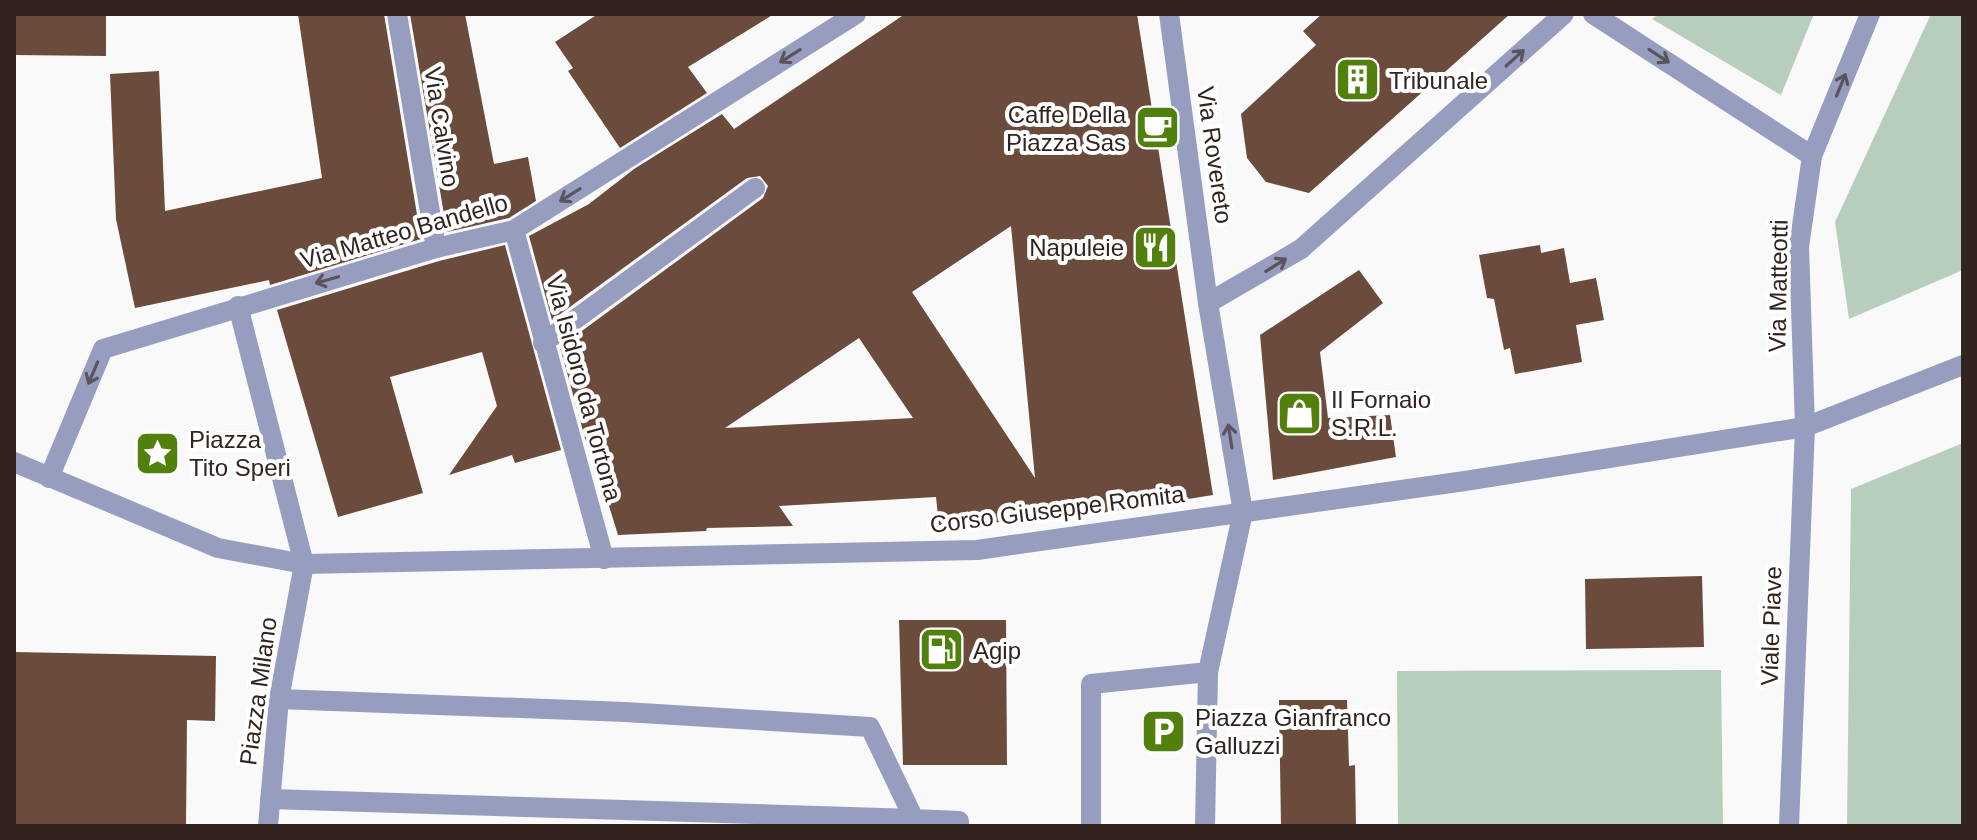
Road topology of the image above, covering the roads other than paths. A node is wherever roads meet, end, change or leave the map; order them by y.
1 (397, 14) edge
2 (856, 14) edge
3 (1169, 14) edge
4 (1564, 14) edge
5 (1593, 14) edge
6 (1870, 14) edge
7 (1812, 156) junction
8 (755, 188) dead end
9 (514, 230) junction
10 (436, 248) junction
11 (1208, 303) junction
12 (238, 306) junction
13 (543, 343) junction
14 (1963, 365) edge
15 (1805, 427) junction
16 (14, 462) edge
17 (49, 478) junction
18 (1243, 512) junction
19 (604, 559) junction
20 (304, 564) junction
21 (1208, 672) junction
22 (279, 699) junction
23 (270, 799) junction
24 (914, 819) junction
25 (268, 826) edge
26 (959, 826) edge
27 (1091, 826) edge
28 (1205, 826) edge
29 (1789, 826) edge

1 - 10 street, Via Calvino
2 -> 9 street, Via Matteo Bandello
3 - 11 street, Via Rovereto
11 -> 4 street
5 -> 7 street
7 -> 6 street, Via Matteotti
7 - 15 street, Via Matteotti
8 - 13 street
9 - 10 street, Via Matteo Bandello
9 - 13 street, Via Isidoro da Tortona
10 -> 12 street, Via Matteo Bandello
18 -> 11 street, Via Rovereto
12 -> 17 street, Via Matteo Bandello
12 - 20 street
13 - 19 street, Via Isidoro da Tortona
14 - 15 street, Corso Giuseppe Romita
15 - 18 street, Corso Giuseppe Romita
15 - 29 street, Viale Piave
16 - 17 street, Corso Giuseppe Romita
17 - 20 street, Corso Giuseppe Romita
18 - 19 street, Corso Giuseppe Romita
18 - 21 street
19 - 20 street, Corso Giuseppe Romita
20 - 22 street, Piazza Milano
21 - 27 street
21 - 28 street
22 - 23 street, Piazza Milano
22 - 24 street
23 - 24 street
23 - 25 street, Piazza Milano
24 - 26 street

